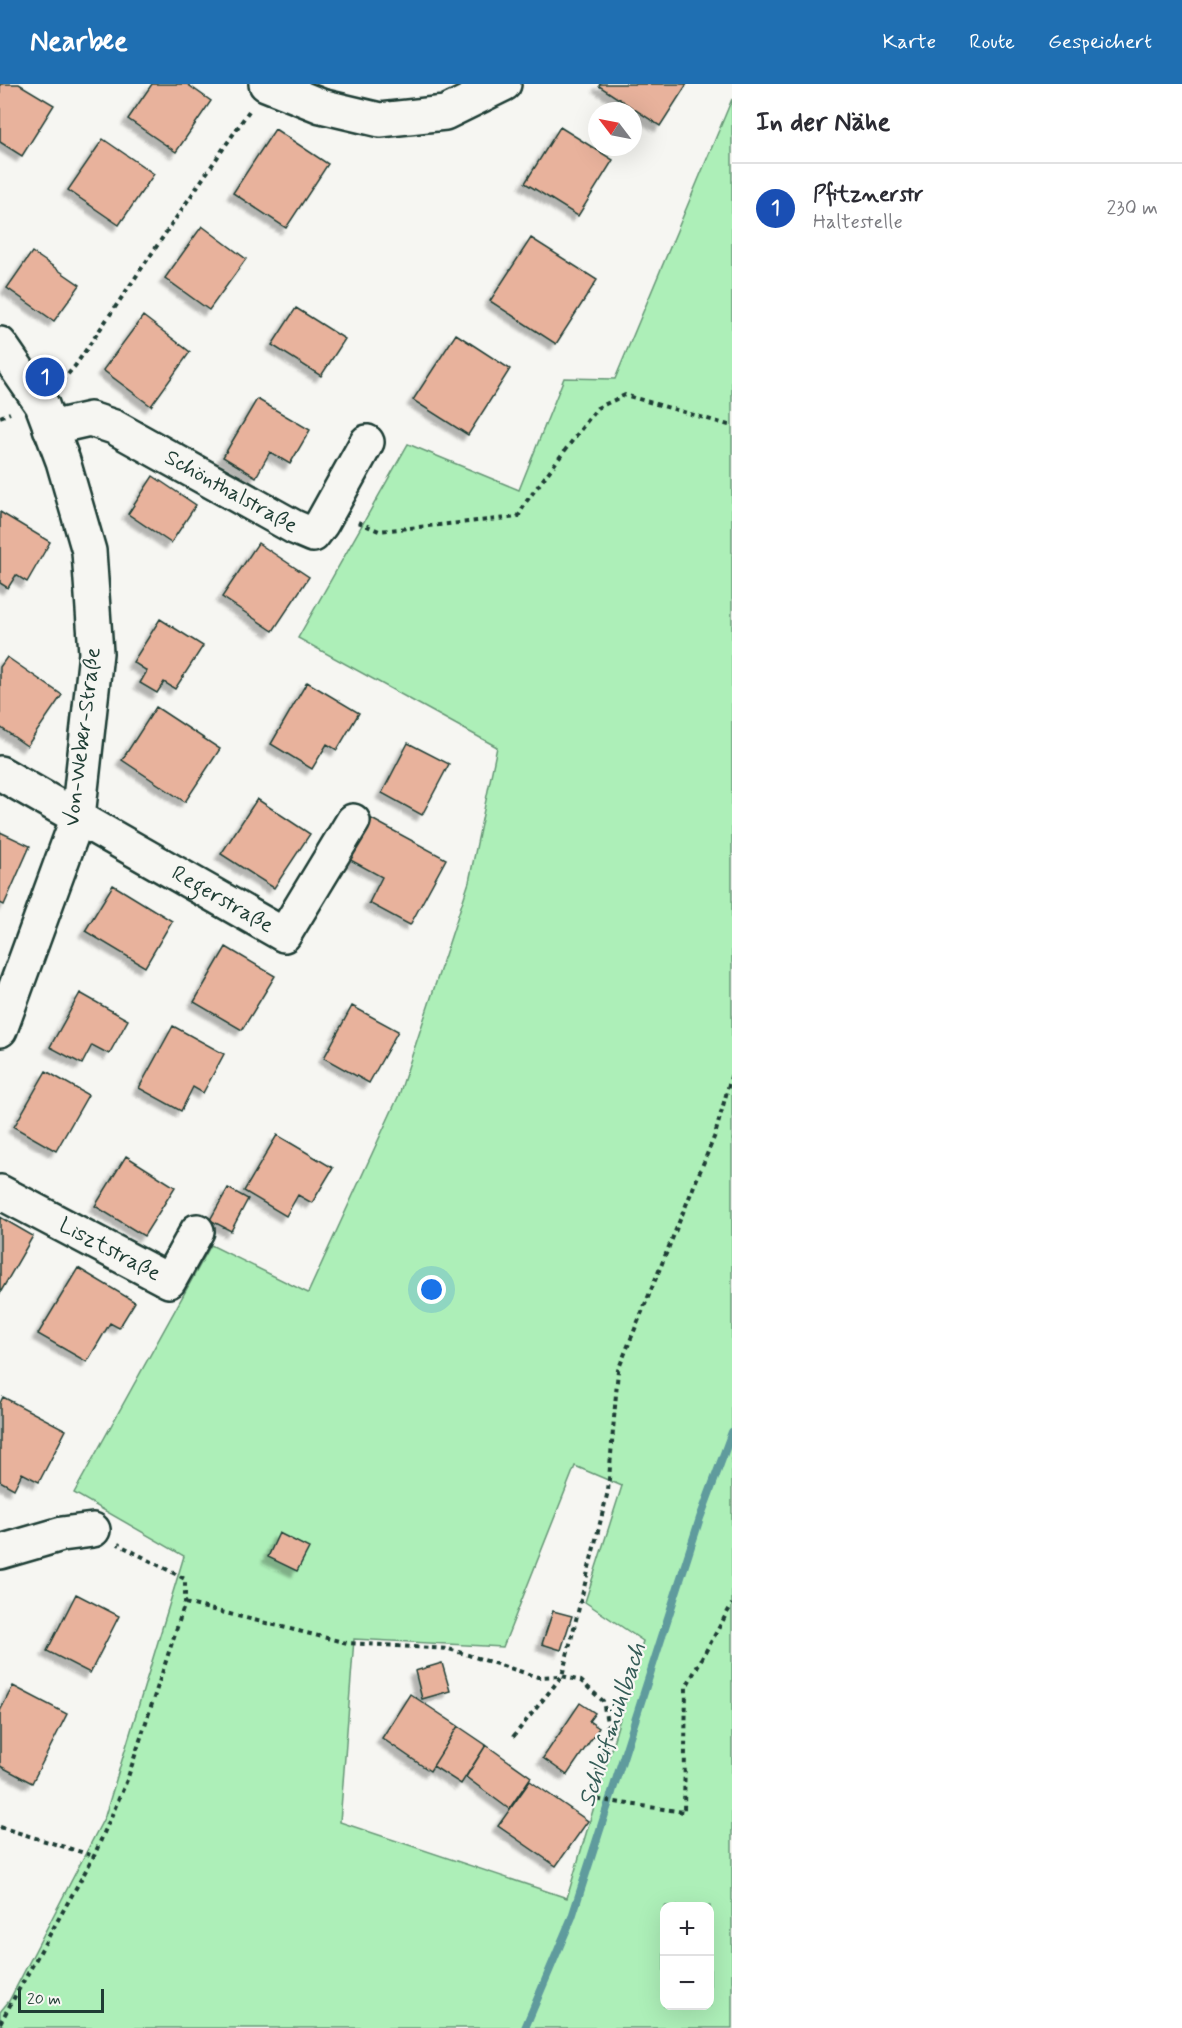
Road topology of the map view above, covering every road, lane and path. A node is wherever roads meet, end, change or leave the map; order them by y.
1 (266, 84) edge
2 (504, 84) edge
3 (0, 344) edge
4 (46, 416) junction
5 (0, 417) edge
6 (732, 426) edge
7 (367, 442) dead end
8 (329, 509) junction
9 (0, 773) edge
10 (78, 817) junction
11 (353, 821) dead end
12 (0, 1030) edge
13 (732, 1073) edge
14 (0, 1192) edge
15 (197, 1231) dead end
16 (93, 1530) joint
17 (0, 1552) edge
18 (185, 1603) junction
19 (732, 1604) edge
20 (562, 1676) junction
21 (513, 1737) dead end
22 (0, 1827) edge
23 (94, 1856) junction
24 (1, 2026) edge

1 - 2 street
1 - 4 path
3 - 4 street, Von-Weber-Straße
4 - 5 path
4 - 8 street, Schönthalstraße
4 - 10 street, Von-Weber-Straße
6 - 8 path
7 - 8 street, Schönthalstraße
9 - 10 street
10 - 11 street, Regerstraße
10 - 12 street, Von-Weber-Straße
13 - 20 path
14 - 15 street, Lisztstraße
16 - 17 street
16 - 18 path
18 - 20 path
18 - 23 path
19 - 20 path
20 - 21 path
22 - 23 path
23 - 24 path

